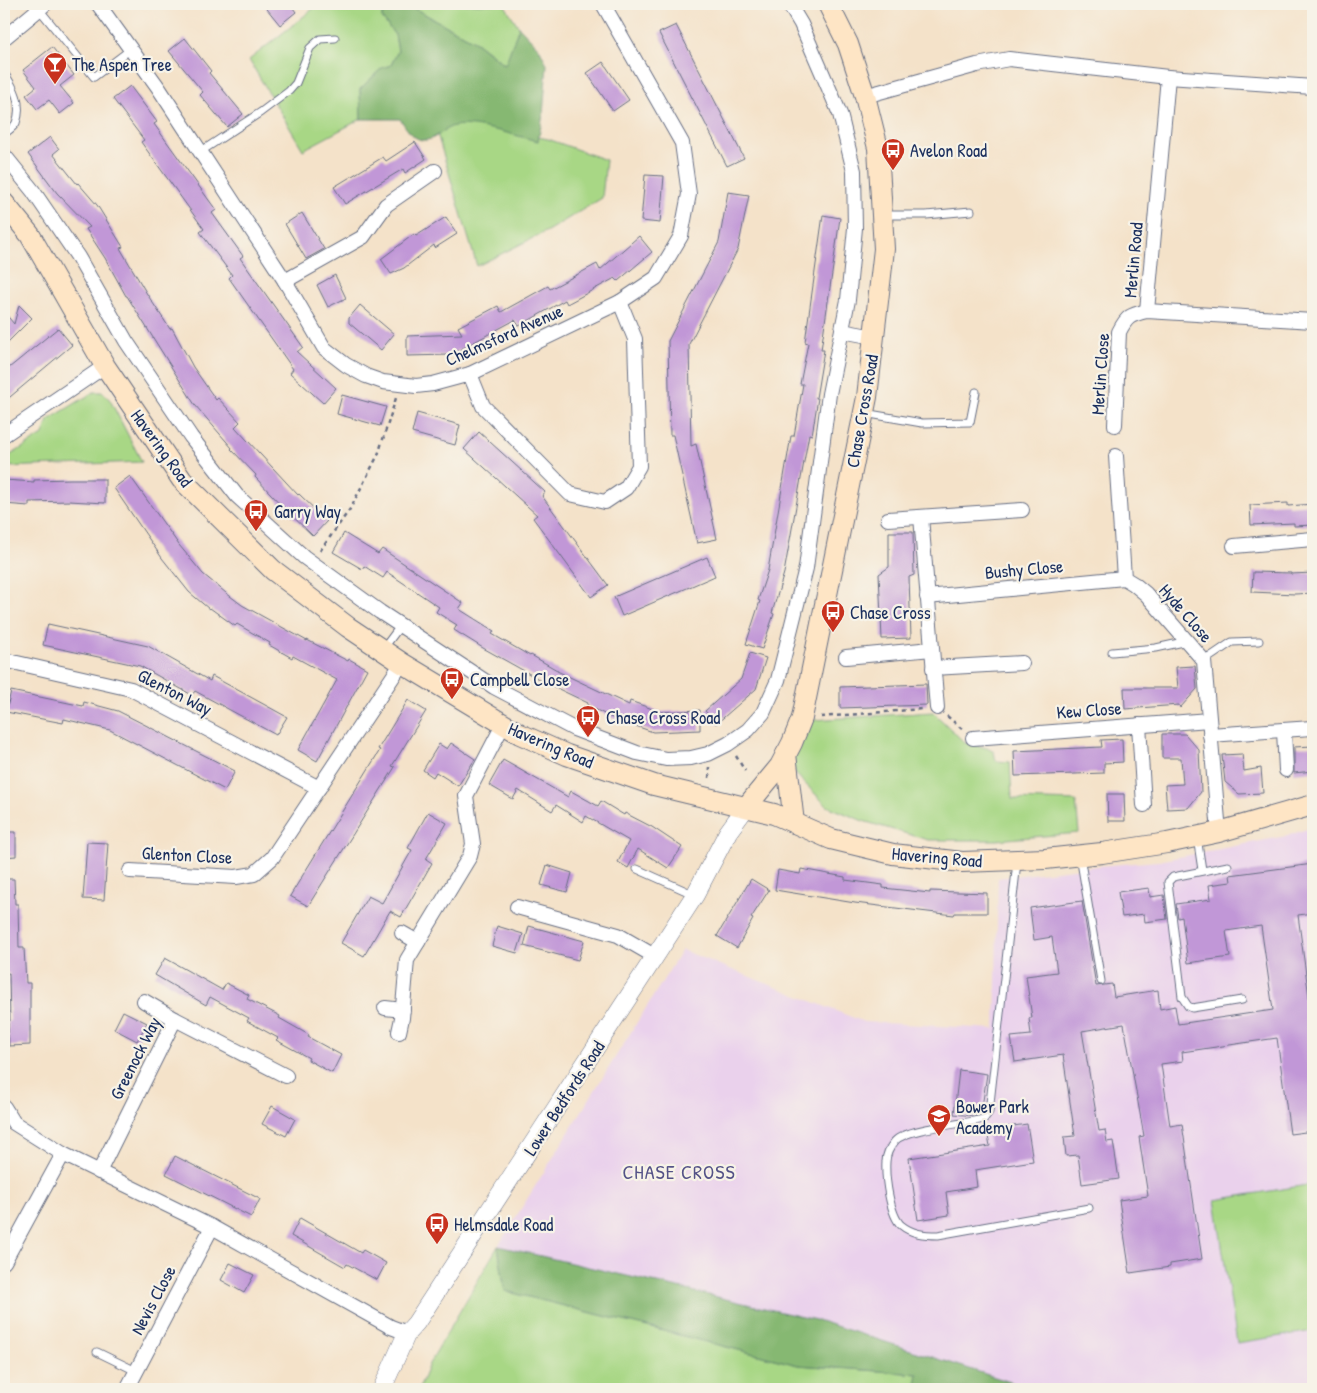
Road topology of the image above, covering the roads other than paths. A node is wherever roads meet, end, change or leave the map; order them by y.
1 (98, 4) edge
2 (603, 4) edge
3 (789, 4) edge
4 (828, 4) edge
5 (42, 6) edge
6 (4, 38) edge
7 (335, 38) dead end
8 (131, 49) junction
9 (4, 73) edge
10 (1168, 76) junction
11 (1313, 88) edge
12 (865, 96) junction
13 (4, 134) edge
14 (200, 152) junction
15 (4, 155) edge
16 (435, 171) dead end
17 (4, 203) edge
18 (971, 211) dead end
19 (882, 215) junction
20 (285, 281) junction
21 (620, 302) junction
22 (1147, 311) junction
23 (1313, 321) edge
24 (842, 331) junction
25 (874, 337) junction
26 (105, 366) junction
27 (470, 374) junction
28 (976, 392) dead end
29 (863, 413) junction
30 (1115, 425) dead end
31 (4, 436) edge
32 (1116, 456) dead end
33 (1022, 510) dead end
34 (921, 516) junction
35 (888, 519) dead end
36 (1313, 539) edge
37 (1234, 546) dead end
38 (1124, 578) junction
39 (927, 597) junction
40 (401, 625) junction
41 (1259, 641) dead end
42 (1188, 642) junction
43 (932, 649) junction
44 (382, 650) junction
45 (1112, 652) dead end
46 (846, 657) dead end
47 (4, 660) edge
48 (1204, 661) junction
49 (402, 663) junction
50 (1022, 663) dead end
51 (934, 668) junction
52 (937, 708) road end
53 (1209, 720) junction
54 (503, 725) junction
55 (1139, 725) junction
56 (1312, 728) dead end
57 (1284, 731) junction
58 (1210, 735) junction
59 (973, 738) road end
60 (786, 754) junction
61 (1286, 770) dead end
62 (319, 788) junction
63 (1144, 805) dead end
64 (1313, 805) edge
65 (747, 806) junction
66 (794, 823) junction
67 (1219, 832) junction
68 (1197, 837) junction
69 (1080, 856) junction
70 (1017, 862) junction
71 (1228, 866) dead end
72 (637, 869) dead end
73 (1202, 870) junction
74 (130, 871) dead end
75 (695, 895) junction
76 (516, 907) dead end
77 (402, 933) dead end
78 (418, 942) junction
79 (656, 957) junction
80 (1102, 981) dead end
81 (1242, 1000) dead end
82 (144, 1001) dead end
83 (385, 1008) dead end
84 (403, 1010) junction
85 (175, 1019) junction
86 (399, 1032) dead end
87 (286, 1076) dead end
88 (4, 1107) edge
89 (63, 1154) junction
90 (99, 1172) junction
91 (1089, 1208) dead end
92 (212, 1227) junction
93 (4, 1262) edge
94 (407, 1333) junction
95 (97, 1352) dead end
96 (136, 1372) junction
97 (127, 1389) edge
98 (382, 1389) edge

1 - 8 street, Chelmsford Avenue
2 - 21 street, Chelmsford Avenue
3 - 24 street
4 - 12 main road, Chase Cross Road
5 - 6 street
5 - 8 lane
7 - 14 lane
8 - 14 street, Chelmsford Avenue
9 - 13 lane
10 - 11 street
10 - 12 street
10 - 22 street, Merlin Road
12 - 19 main road, Chase Cross Road
14 - 20 street, Chelmsford Avenue
15 - 40 street
16 - 20 street
17 - 26 main road, Havering Road
18 - 19 lane
19 - 25 main road, Chase Cross Road
20 - 27 street, Chelmsford Avenue
21 - 27 street, Chelmsford Avenue
21 - 27 street
22 - 23 street, Merlin Road
22 - 30 street, Merlin Close
24 - 25 street
24 - 40 street
25 - 29 main road, Chase Cross Road
26 - 31 street
26 - 44 main road, Havering Road
28 - 29 lane
29 - 60 main road, Chase Cross Road
32 - 38 street
33 - 34 street
34 - 35 street
34 - 39 street
36 - 37 street
38 - 39 street, Bushy Close
38 - 42 street, Hyde Close
39 - 43 street
40 - 44 lane
41 - 48 lane
42 - 45 lane
42 - 48 street, Hyde Close
43 - 46 street
43 - 51 street
44 - 49 main road, Havering Road
47 - 62 street, Glenton Way
48 - 53 street, Hyde Close
49 - 54 main road, Havering Road
49 - 62 street, Glenton Close
50 - 51 street
51 - 52 street
53 - 55 street, Kew Close
53 - 58 street, Hyde Close
54 - 65 main road, Havering Road
54 - 78 street
55 - 59 street, Kew Close
55 - 63 street
56 - 57 street
57 - 58 street
57 - 61 street
58 - 67 street, Hyde Close
60 - 65 main road, Chase Cross Road
60 - 66 main road
62 - 74 street, Glenton Close
64 - 67 main road, Havering Road
65 - 66 main road, Havering Road
65 - 75 street, Lower Bedfords Road
66 - 70 main road, Havering Road
67 - 68 main road, Havering Road
68 - 69 main road, Havering Road
68 - 73 lane
69 - 70 main road, Havering Road
69 - 80 lane
70 - 91 lane
71 - 73 lane
72 - 75 lane
73 - 81 lane
75 - 79 street, Lower Bedfords Road
76 - 79 street
77 - 78 street
78 - 84 street
79 - 94 street, Lower Bedfords Road
82 - 85 street
83 - 84 street
84 - 86 street
85 - 87 street, Greenock Way
85 - 90 street, Greenock Way
88 - 89 street
89 - 90 street
89 - 93 street
90 - 92 street
92 - 94 street
92 - 96 street, Nevis Close
94 - 98 street, Lower Bedfords Road
95 - 96 lane
96 - 97 street, Nevis Close

